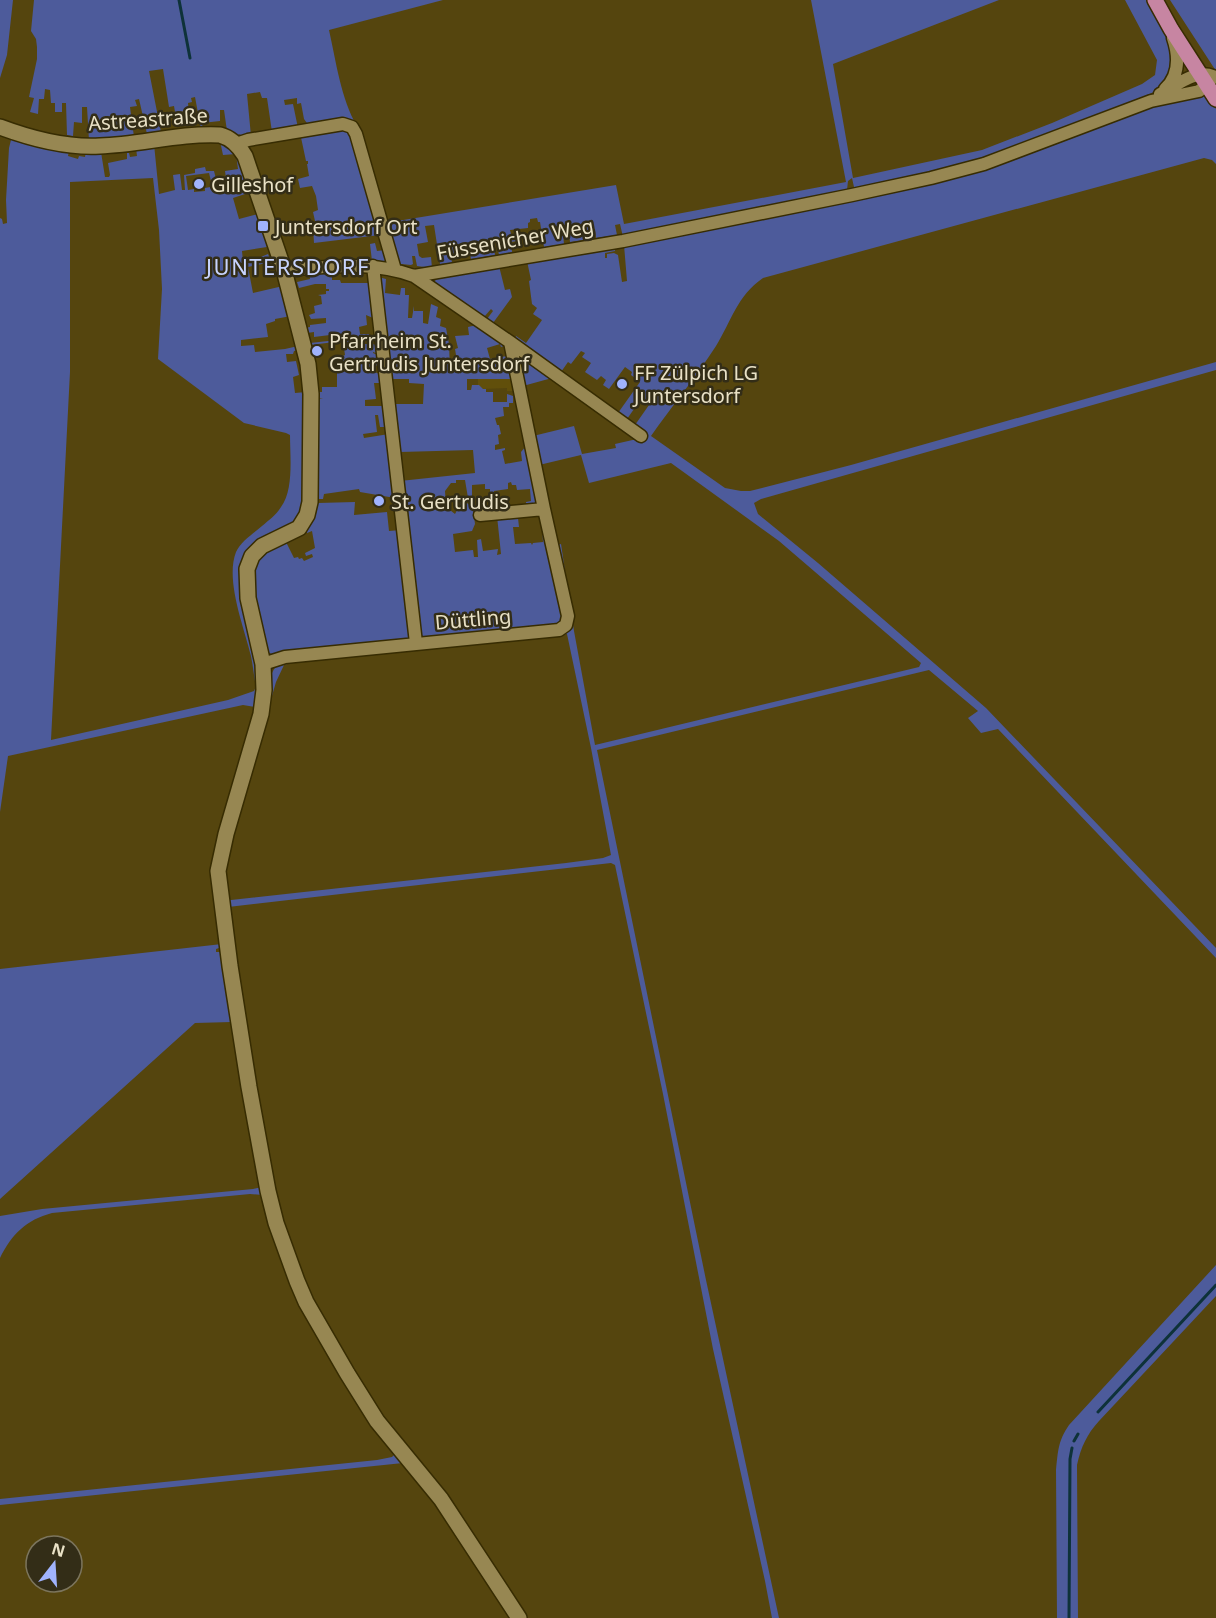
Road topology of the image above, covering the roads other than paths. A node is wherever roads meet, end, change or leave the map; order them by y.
1 (1155, 0) edge
2 (1163, 0) edge
3 (1171, 29) junction
4 (1209, 79) edge
5 (1156, 97) junction
6 (1216, 99) edge
7 (0, 127) edge
8 (236, 144) junction
9 (373, 266) junction
10 (284, 270) junction
11 (395, 270) junction
12 (414, 276) junction
13 (510, 342) junction
14 (641, 436) dead end
15 (544, 509) junction
16 (480, 515) dead end
17 (416, 644) junction
18 (263, 664) junction
19 (519, 1618) edge

1 - 3 main road
2 - 4 main road
3 - 4 main road
3 - 5 street
4 - 5 street, Füssenicher Weg
4 - 6 main road
5 - 12 street, Füssenicher Weg
7 - 8 street, Astreastraße
8 - 10 street
8 - 11 street
9 - 10 street
9 - 11 street
9 - 17 street
10 - 18 street
11 - 12 street
12 - 13 street
13 - 14 street
13 - 15 street, Düttling
15 - 16 street
15 - 17 street, Düttling
17 - 18 street, Düttling
18 - 19 street

